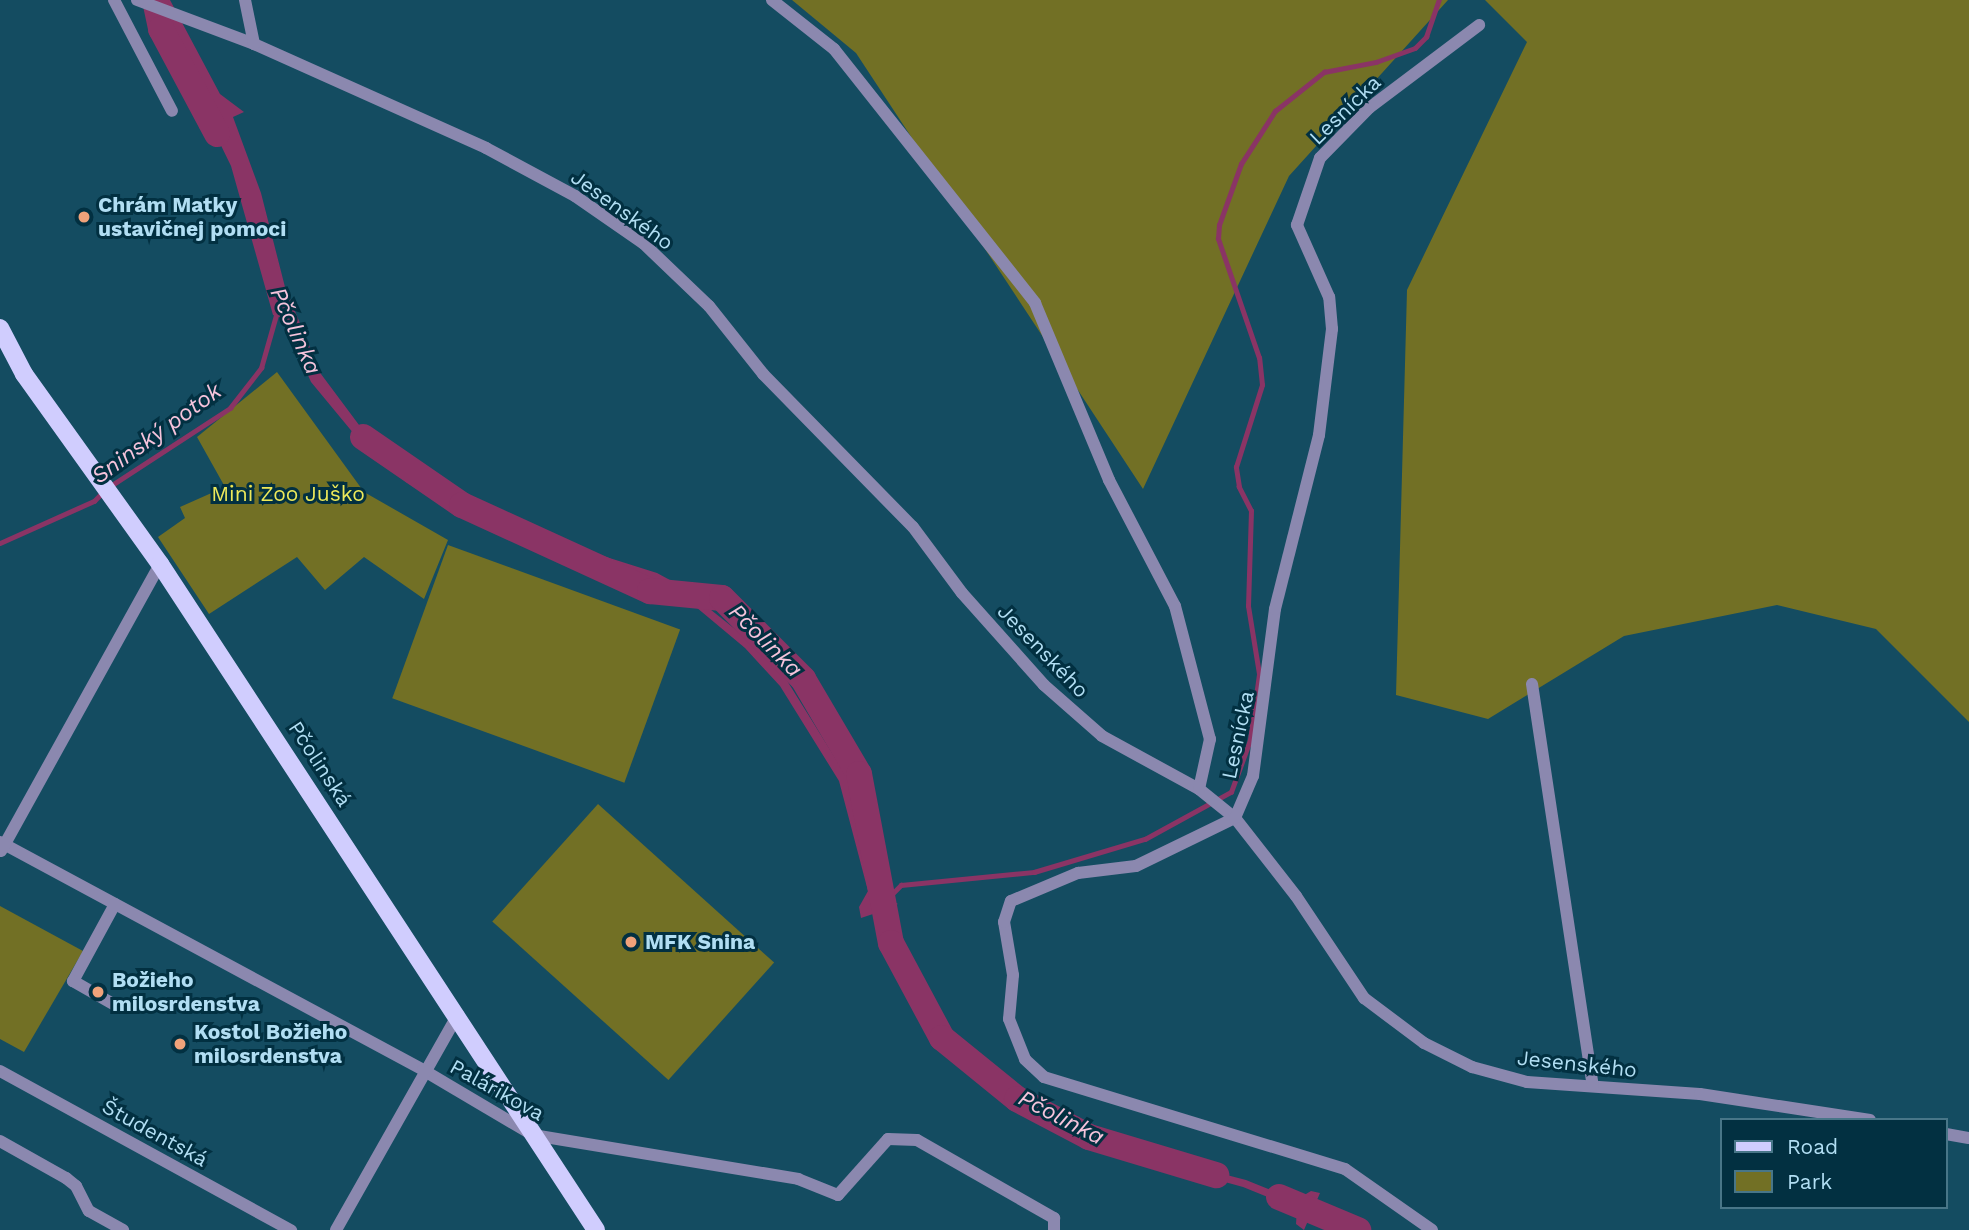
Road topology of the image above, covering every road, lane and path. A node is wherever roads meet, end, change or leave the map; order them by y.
1 (114, 0) edge
2 (137, 0) edge
3 (244, 0) edge
4 (772, 0) edge
5 (1479, 25) dead end
6 (254, 44) junction
7 (172, 111) dead end
8 (0, 328) edge
9 (160, 564) junction
10 (1532, 684) dead end
11 (1199, 789) junction
12 (1235, 818) junction
13 (1, 846) edge
14 (115, 904) junction
15 (120, 1008) dead end
16 (458, 1014) junction
17 (423, 1070) junction
18 (0, 1071) edge
19 (1593, 1085) junction
20 (1860, 1118) edge
21 (1948, 1134) edge
22 (533, 1135) junction
23 (1969, 1138) edge
24 (0, 1141) edge
25 (123, 1230) edge
26 (291, 1230) edge
27 (336, 1230) edge
28 (596, 1230) edge
29 (1054, 1230) edge
30 (1432, 1230) edge

1 - 7 street
2 - 6 street, Jesenského
3 - 6 street
4 - 11 street
5 - 12 street, Lesnícka
6 - 11 street, Jesenského
8 - 9 main road, Pčolinská
9 - 13 street
9 - 16 main road, Pčolinská
10 - 19 street
11 - 12 street, Jesenského
12 - 19 street, Jesenského
12 - 30 street
13 - 14 street, Palárikova
14 - 15 street
14 - 17 street, Palárikova
16 - 17 street
16 - 22 main road, Pčolinská
17 - 22 street, Palárikova
17 - 27 street
18 - 26 street, Študentská
19 - 20 street, Jesenského
21 - 23 street
22 - 28 main road, Pčolinská
22 - 29 street, Palárikova
24 - 25 street

